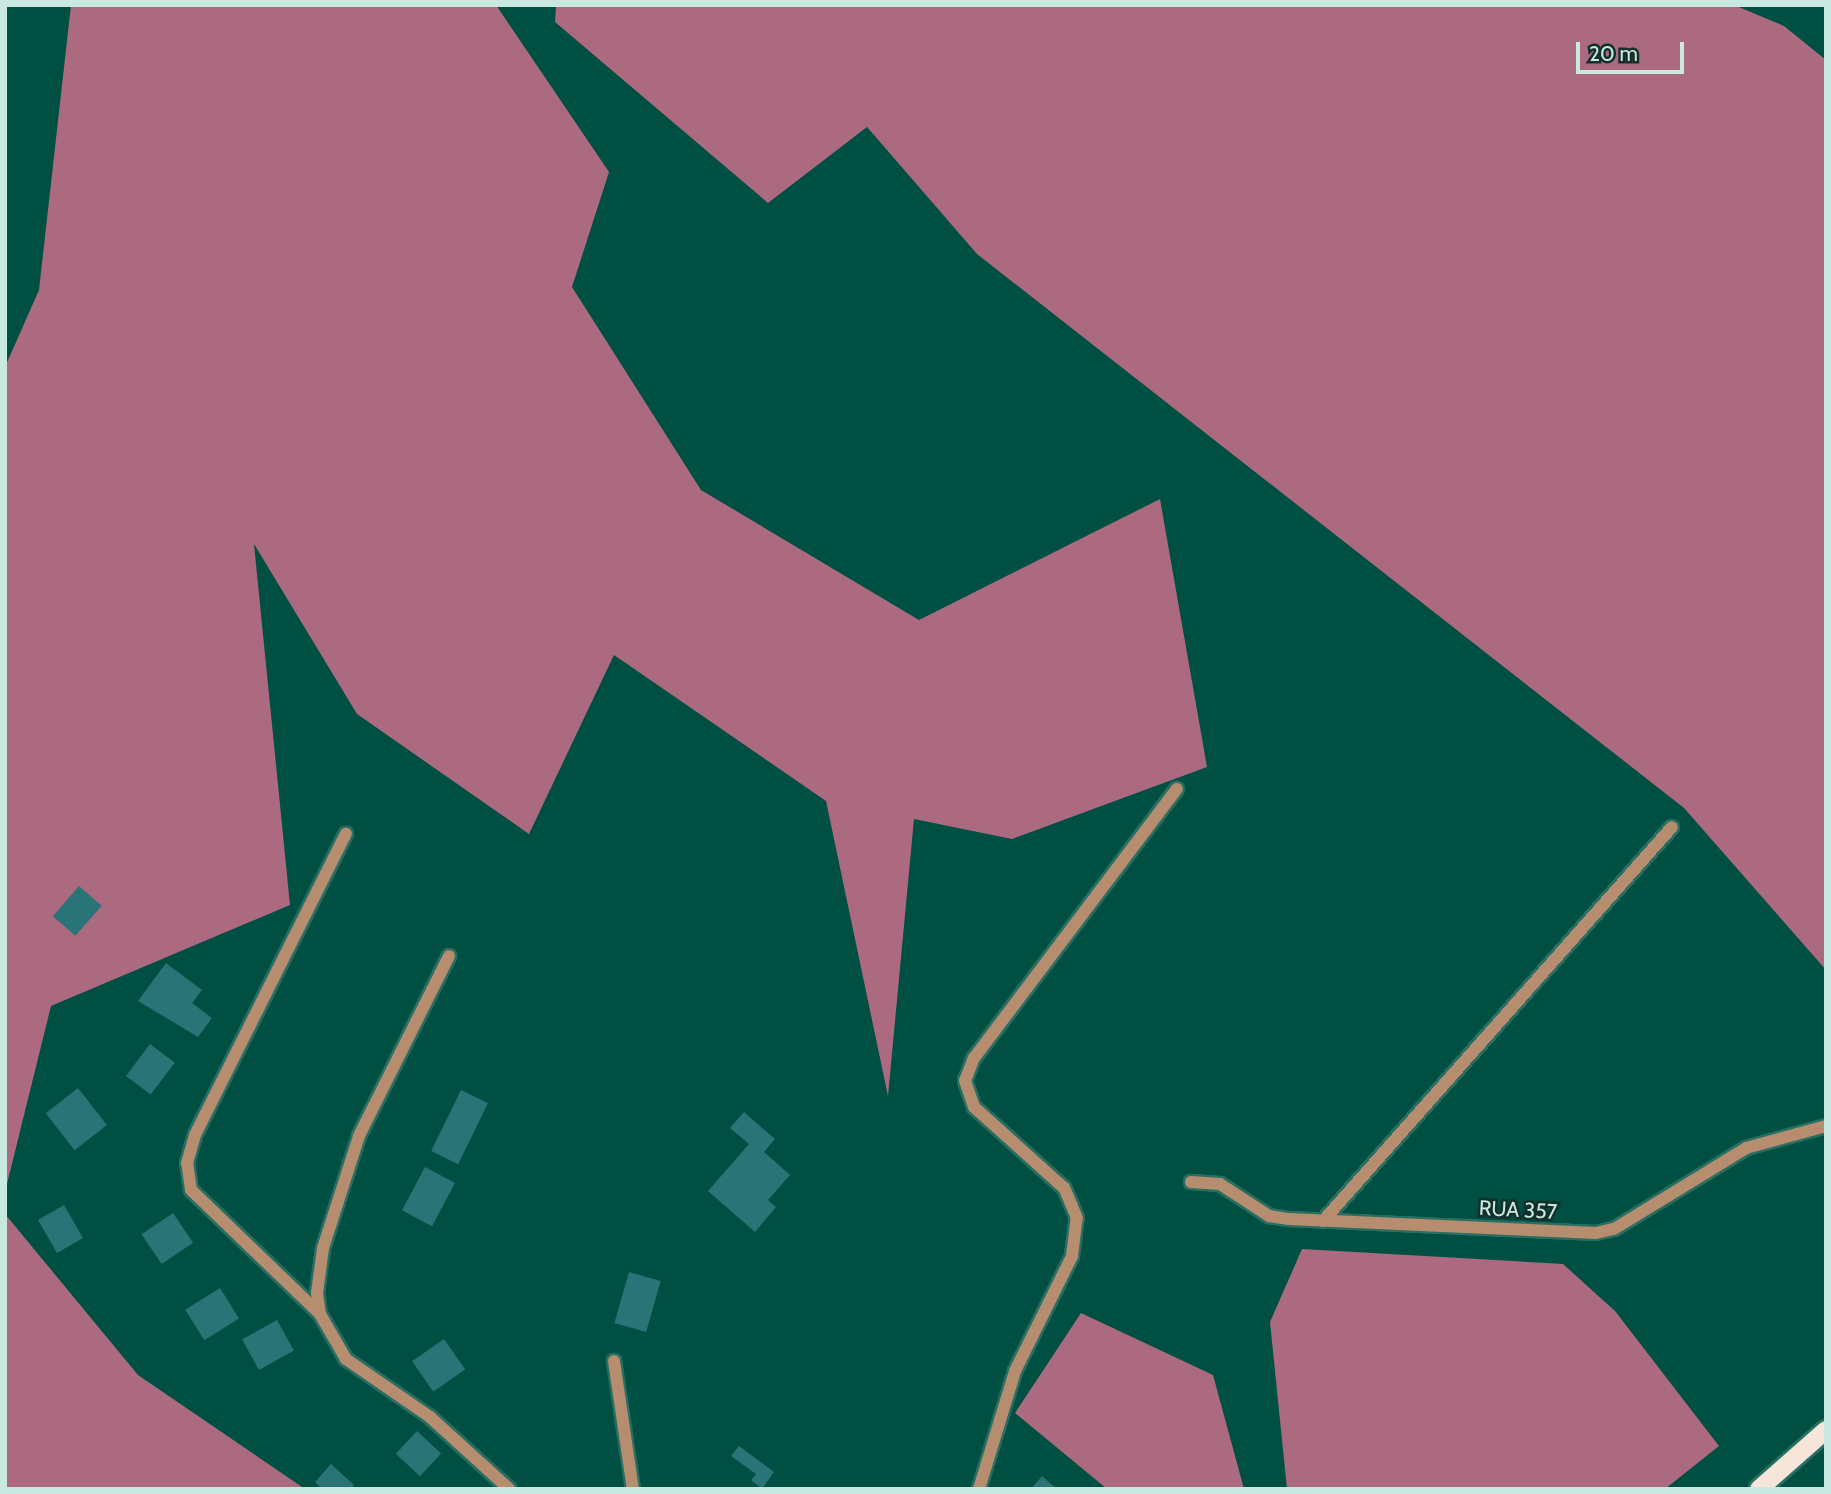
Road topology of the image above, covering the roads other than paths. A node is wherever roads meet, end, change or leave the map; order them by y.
1 (1178, 789) dead end
2 (1672, 827) dead end
3 (346, 834) dead end
4 (449, 956) dead end
5 (1826, 1126) edge
6 (1191, 1182) dead end
7 (1323, 1221) junction
8 (320, 1314) junction
9 (614, 1361) dead end
10 (1826, 1430) edge
11 (509, 1489) edge
12 (633, 1489) edge
13 (979, 1489) edge
14 (1759, 1489) edge

1 - 13 street
2 - 7 street
3 - 8 street
4 - 8 street
5 - 7 street, RUA 357
6 - 7 street, RUA 357
8 - 11 street
9 - 12 street
10 - 14 main road

